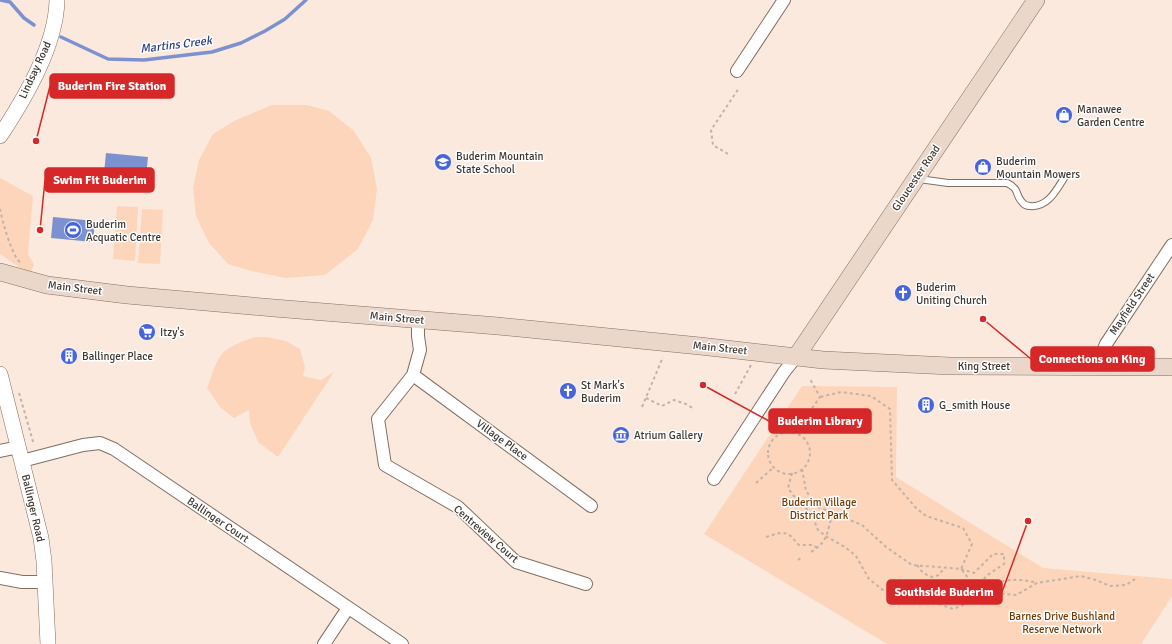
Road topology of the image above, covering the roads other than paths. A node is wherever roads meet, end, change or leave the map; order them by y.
1 (57, 0) edge
2 (784, 0) edge
3 (1036, 0) edge
4 (737, 71) dead end
5 (0, 136) edge
6 (1066, 175) dead end
7 (915, 179) junction
8 (1172, 245) edge
9 (0, 272) edge
10 (418, 320) junction
11 (796, 357) junction
12 (1100, 367) junction
13 (1172, 367) edge
14 (0, 374) edge
15 (413, 374) junction
16 (0, 451) edge
17 (20, 454) junction
18 (714, 479) dead end
19 (591, 506) dead end
20 (0, 578) edge
21 (45, 582) junction
22 (586, 584) dead end
23 (348, 608) junction
24 (48, 644) edge
25 (324, 644) edge
26 (402, 644) edge

1 - 5 street, Lindsay Road
2 - 4 street
3 - 7 main road, Gloucester Road
6 - 7 lane
7 - 11 main road, Gloucester Road
8 - 12 street, Mayfield Street
9 - 10 main road, Main Street
10 - 11 main road, Main Street
10 - 15 street, Centreview Court
11 - 12 main road, King Street
11 - 18 street
12 - 13 main road, King Street
14 - 17 street, Ballinger Road
15 - 19 street, Village Place
15 - 22 street, Centreview Court
16 - 17 street, Ballinger Court
17 - 21 street, Ballinger Road
17 - 23 street, Ballinger Court
20 - 21 street
21 - 24 street, Ballinger Road
23 - 25 street
23 - 26 street, Ballinger Court

